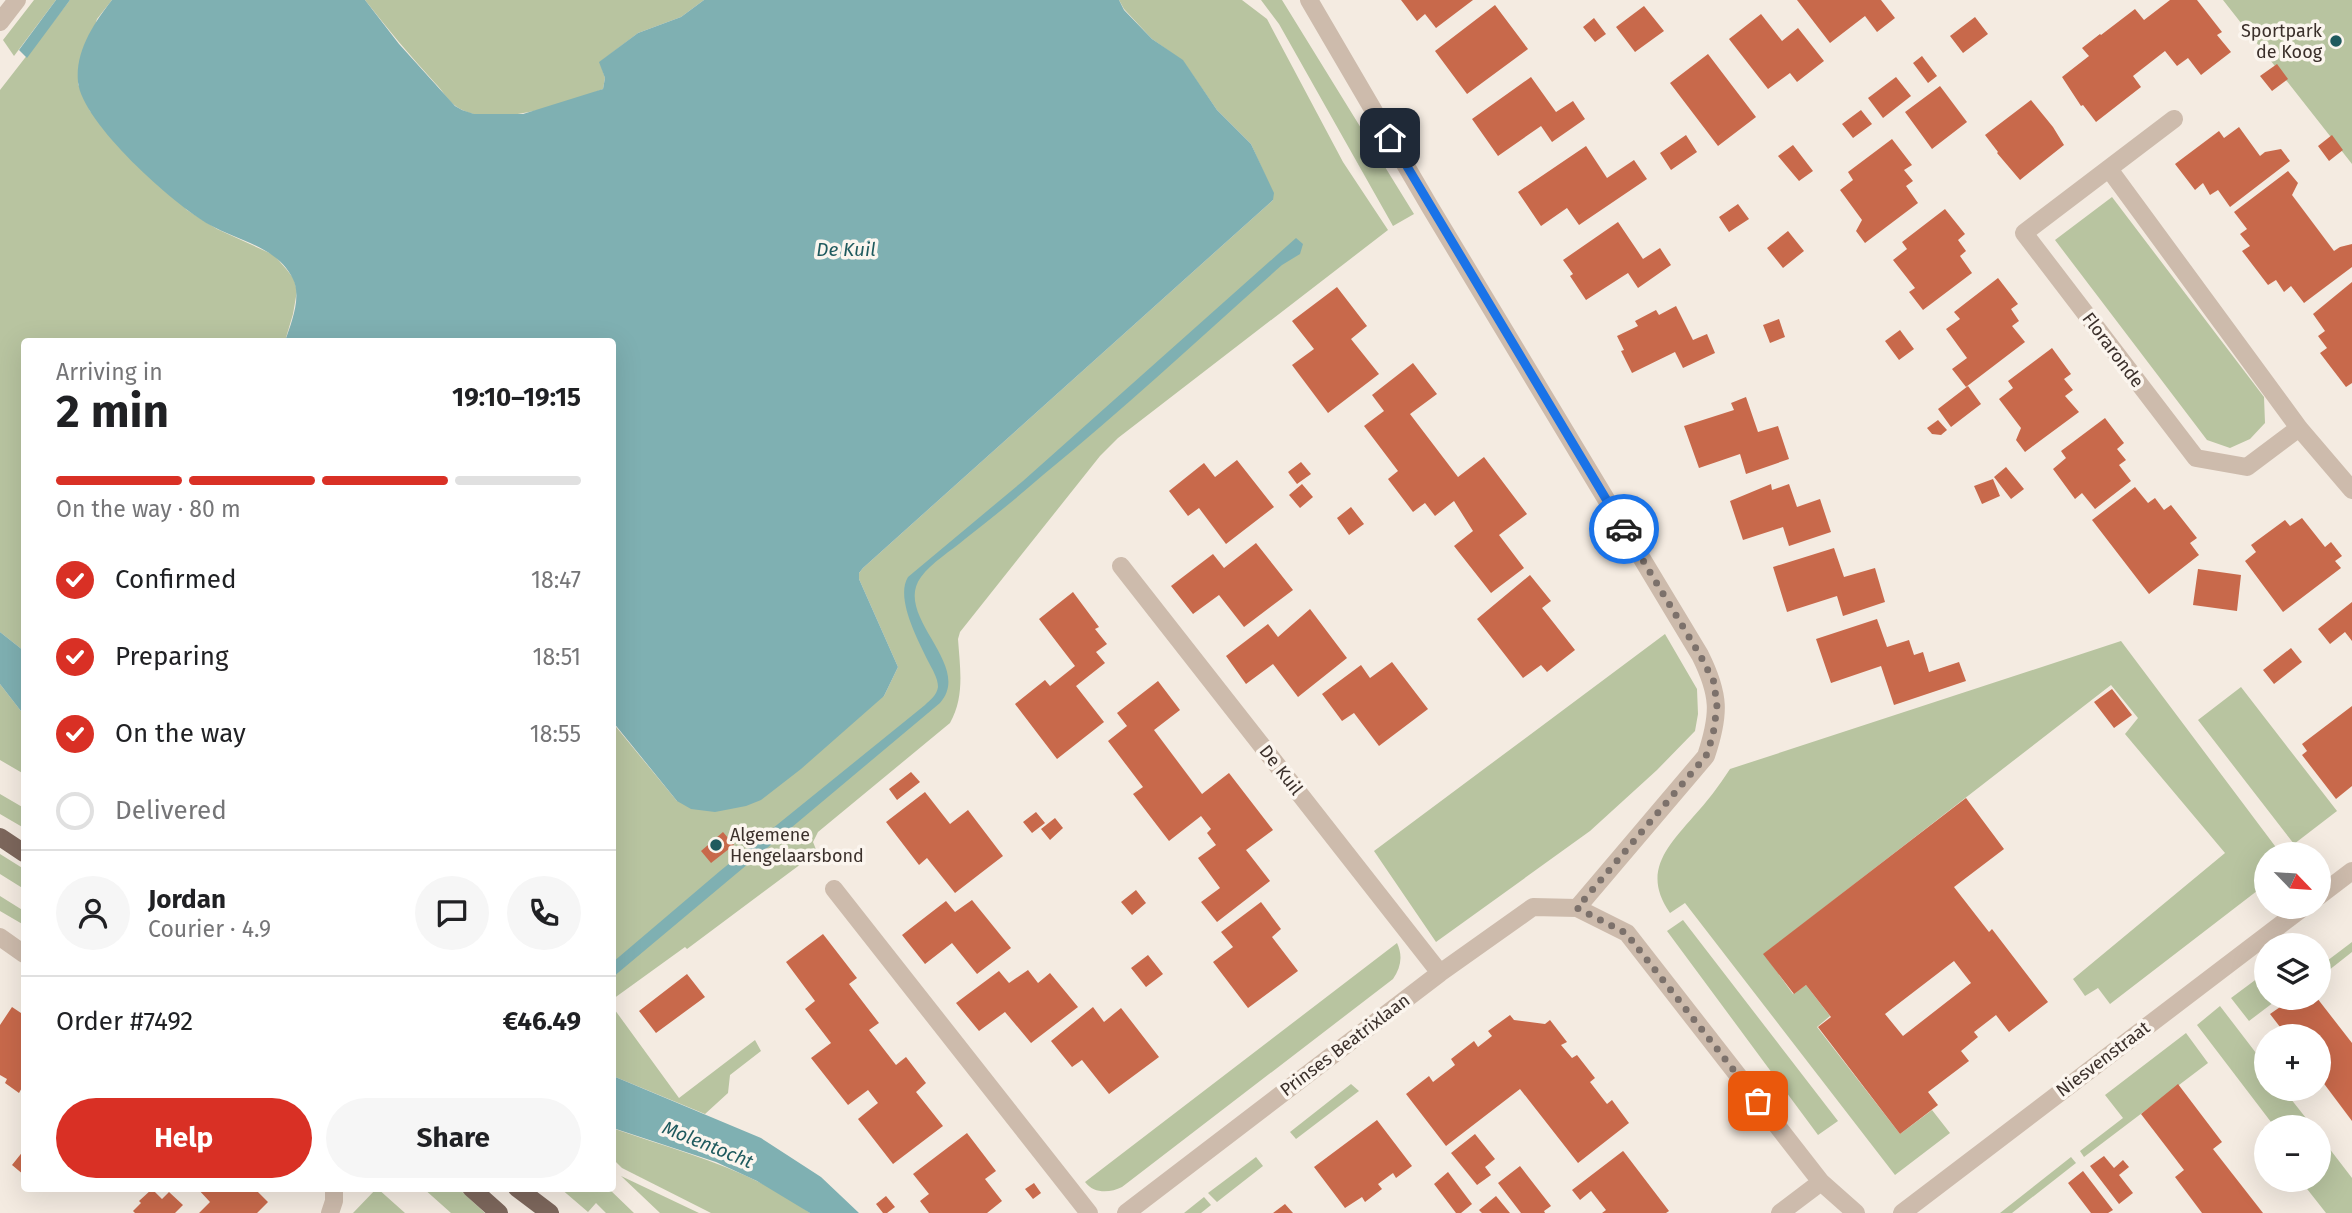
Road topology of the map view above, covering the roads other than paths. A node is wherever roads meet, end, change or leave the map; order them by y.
1 (17, 0) edge
2 (1309, 0) edge
3 (0, 22) edge
4 (2174, 119) dead end
5 (2109, 169) junction
6 (2299, 428) junction
7 (2352, 490) edge
8 (1121, 566) dead end
9 (0, 836) edge
10 (21, 851) edge
11 (2352, 871) edge
12 (2331, 887) edge
13 (834, 889) dead end
14 (1577, 908) junction
15 (2288, 919) edge
16 (0, 937) edge
17 (21, 952) edge
18 (1440, 973) junction
19 (1821, 1182) junction
20 (475, 1192) edge
21 (522, 1192) edge
22 (499, 1213) edge
23 (551, 1213) edge
24 (1089, 1213) edge
25 (1126, 1213) edge
26 (1780, 1213) edge
27 (1856, 1213) edge
28 (1902, 1213) edge

1 - 3 street
2 - 14 street
4 - 5 street, Floraronde
5 - 6 street
5 - 6 street, Floraronde
6 - 7 street
8 - 18 street, De Kuil
9 - 10 main road
11 - 12 street
13 - 24 street
14 - 18 street, Prinses Beatrixlaan
14 - 19 street
15 - 28 street, Niesvenstraat
16 - 17 street
18 - 25 street, Prinses Beatrixlaan
19 - 26 street
19 - 27 street
20 - 22 main road
21 - 23 main road

